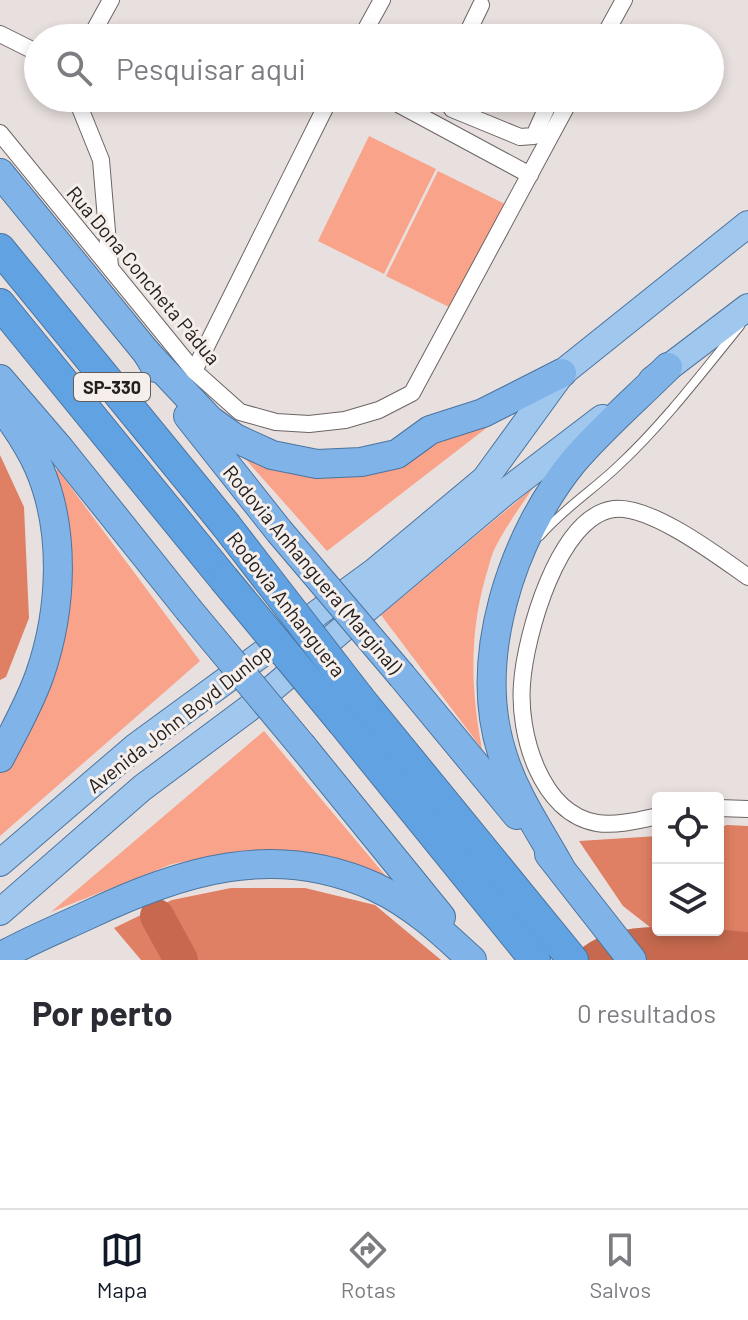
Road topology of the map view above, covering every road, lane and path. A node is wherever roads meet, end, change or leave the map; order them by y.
1 (111, 0) edge
2 (382, 0) edge
3 (624, 0) edge
4 (481, 5) dead end
5 (98, 24) edge
6 (369, 24) edge
7 (472, 24) edge
8 (611, 24) edge
9 (0, 34) edge
10 (24, 46) edge
11 (82, 112) edge
12 (323, 112) edge
13 (413, 112) edge
14 (459, 112) edge
15 (545, 112) edge
16 (564, 112) edge
17 (0, 133) edge
18 (0, 173) edge
19 (530, 175) junction
20 (748, 224) edge
21 (0, 249) edge
22 (110, 267) junction
23 (0, 304) edge
24 (748, 307) edge
25 (748, 317) edge
26 (147, 353) junction
27 (668, 367) junction
28 (194, 371) junction
29 (562, 373) junction
30 (0, 379) edge
31 (0, 405) edge
32 (512, 571) junction
33 (748, 577) edge
34 (352, 711) junction
35 (0, 758) edge
36 (724, 808) edge
37 (748, 809) edge
38 (652, 817) edge
39 (0, 863) edge
40 (560, 867) junction
41 (22, 894) junction
42 (0, 912) edge
43 (0, 919) edge
44 (0, 957) edge
45 (474, 960) edge
46 (535, 960) edge
47 (573, 960) edge
48 (632, 960) edge

1 - 5 street
2 - 6 street
3 - 8 street
4 - 7 street
9 - 10 street
11 - 22 street
12 - 28 street
13 - 19 street
14 - 15 street
16 - 19 street
17 - 22 street, Rua Dona Concheta Pádua
18 - 26 highway, Rodovia Anhanguera (Marginal)
19 - 28 street, Rua Dona Concheta Pádua
20 - 29 main road, Avenida John Boyd Dunlop
21 - 34 highway, Rodovia Anhanguera / SP-330, bridge
22 - 28 street, Rua Dona Concheta Pádua
23 - 34 highway, Rodovia Anhanguera / SP-330, bridge
24 - 27 main road, Avenida John Boyd Dunlop
25 - 32 lane
26 - 29 highway
26 - 40 highway, Rodovia Anhanguera (Marginal), bridge
27 - 32 highway
27 - 41 main road, Avenida John Boyd Dunlop
29 - 39 main road, Avenida John Boyd Dunlop
30 - 45 highway, bridge
31 - 35 highway
32 - 40 highway
33 - 38 street
34 - 46 highway, Rodovia Anhanguera / SP-330
34 - 47 highway, Rodovia Anhanguera / SP-330
36 - 37 street
40 - 48 highway, Rodovia Anhanguera (Marginal)
41 - 42 main road, Avenida John Boyd Dunlop
41 - 43 main road
44 - 45 highway

